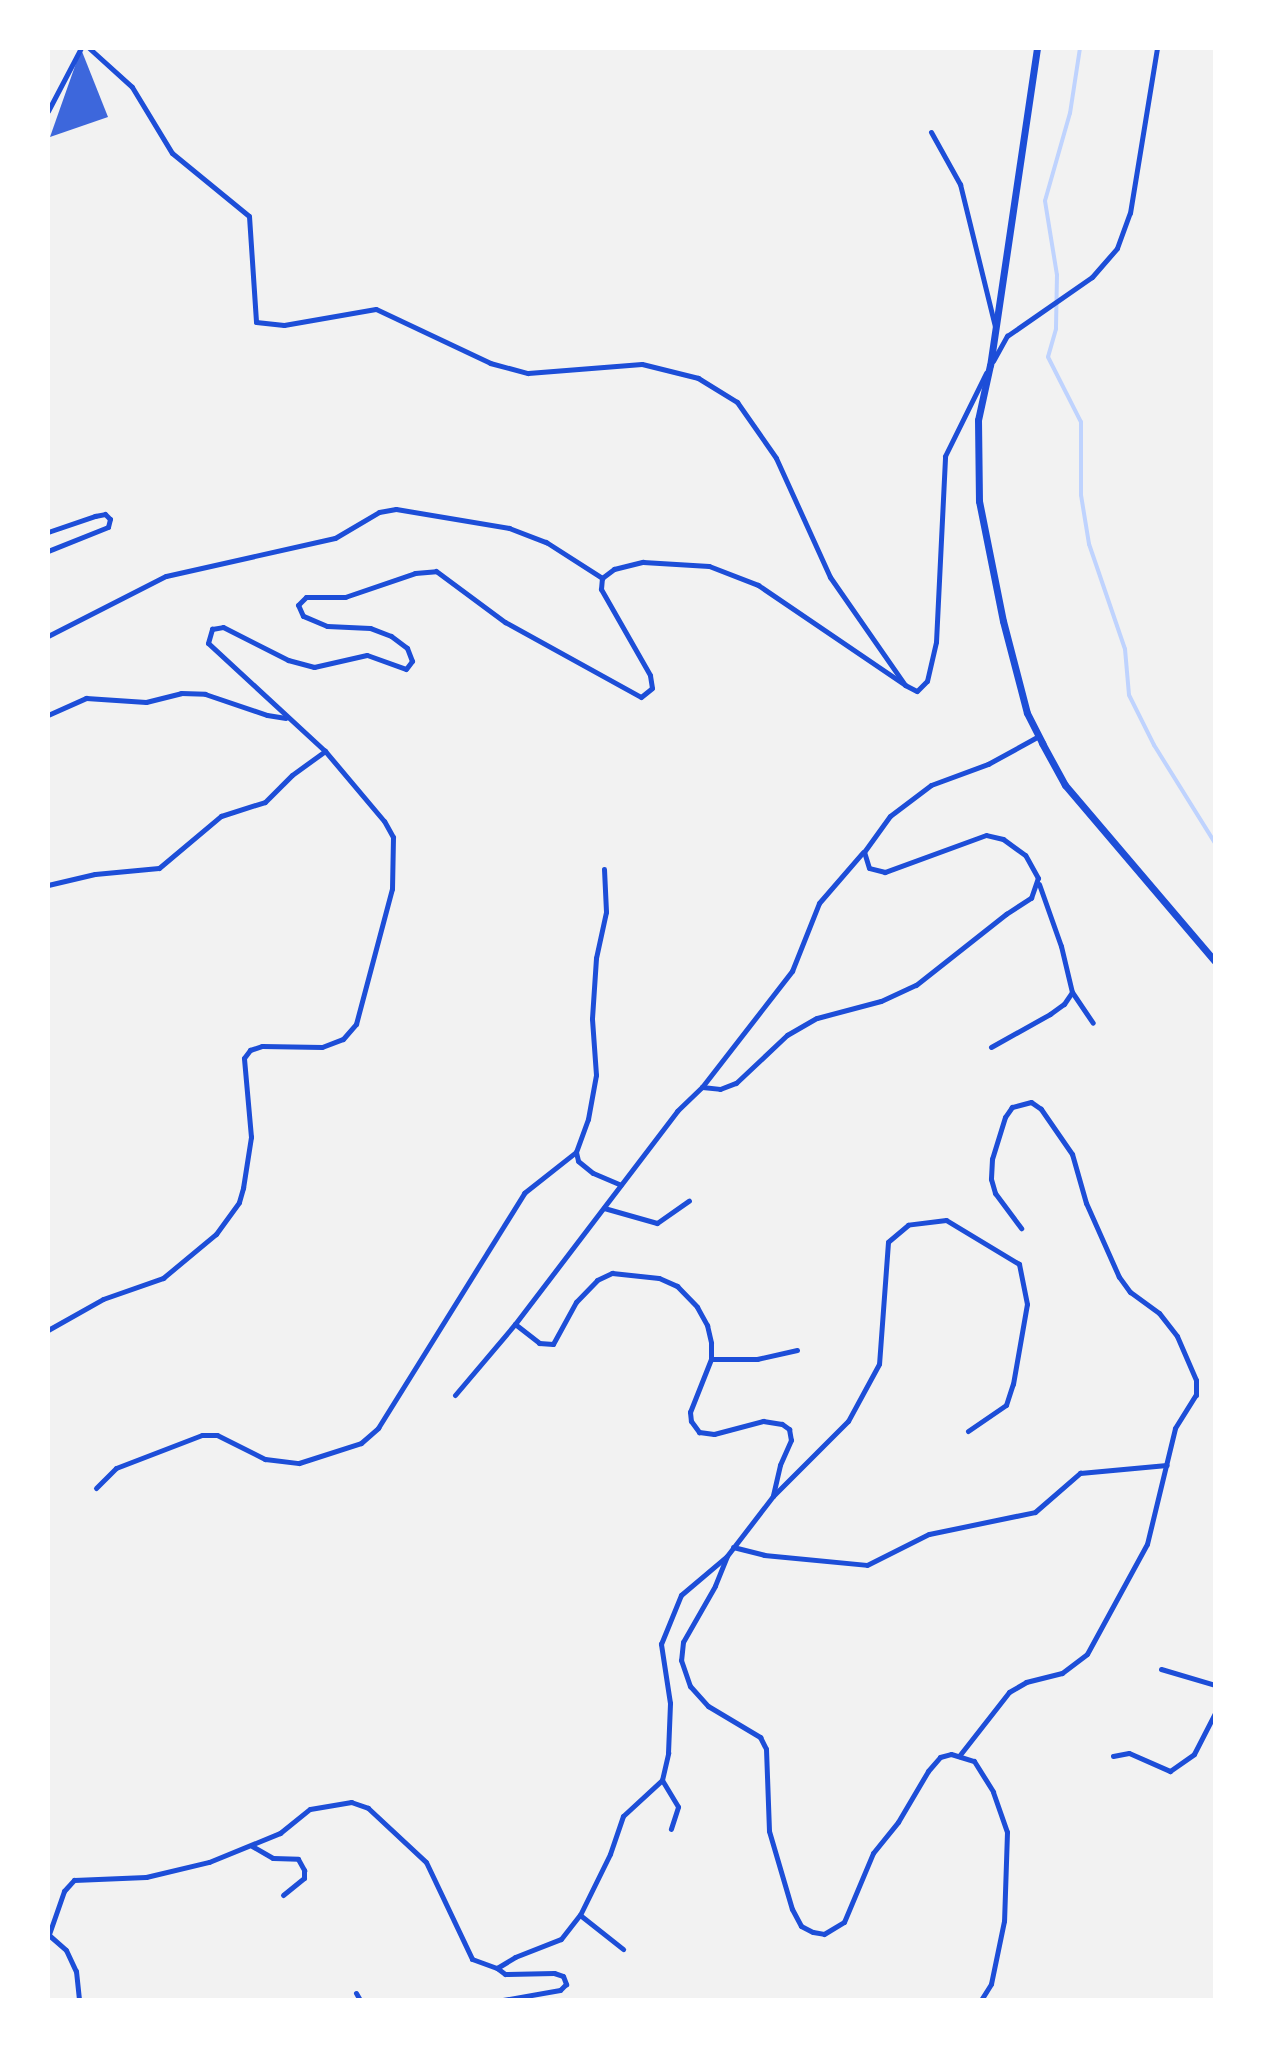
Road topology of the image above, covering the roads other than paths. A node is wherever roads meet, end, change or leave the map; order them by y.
1 (81, 48) edge
2 (89, 48) edge
3 (1037, 48) edge
4 (1157, 48) edge
5 (48, 111) edge
6 (931, 132) dead end
7 (995, 329) junction
8 (990, 365) junction
9 (48, 532) edge
10 (48, 551) edge
11 (602, 578) junction
12 (48, 636) edge
13 (905, 685) junction
14 (48, 715) edge
15 (288, 718) junction
16 (1039, 736) junction
17 (325, 751) junction
18 (864, 852) junction
19 (604, 869) dead end
20 (1039, 883) junction
21 (48, 885) edge
22 (1215, 961) edge
23 (1072, 992) junction
24 (1093, 1023) dead end
25 (991, 1047) dead end
26 (702, 1087) junction
27 (576, 1152) junction
28 (622, 1185) junction
29 (689, 1201) dead end
30 (604, 1208) junction
31 (1021, 1228) dead end
32 (515, 1324) junction
33 (48, 1330) edge
34 (797, 1350) dead end
35 (711, 1359) junction
36 (455, 1395) dead end
37 (968, 1431) dead end
38 (1167, 1465) junction
39 (96, 1488) dead end
40 (773, 1496) junction
41 (733, 1547) junction
42 (727, 1556) junction
43 (1161, 1669) dead end
44 (1215, 1685) edge
45 (1215, 1713) edge
46 (959, 1756) junction
47 (1113, 1756) dead end
48 (662, 1780) junction
49 (671, 1829) dead end
50 (251, 1846) junction
51 (283, 1895) dead end
52 (580, 1915) junction
53 (49, 1937) edge
54 (623, 1949) dead end
55 (497, 1968) junction
56 (356, 1993) dead end
57 (79, 2000) edge
58 (360, 2000) edge
59 (503, 2000) edge
60 (981, 2000) edge

1 - 5 street
2 - 13 street
3 - 7 street
4 - 8 street
6 - 7 street
7 - 8 street
8 - 13 street
8 - 16 street
9 - 10 street
11 - 12 street
11 - 13 street
11 - 15 street
14 - 15 street
15 - 17 street
16 - 18 street
16 - 22 street
17 - 21 street
17 - 33 street
18 - 20 street
18 - 26 street
19 - 27 street
20 - 23 street
20 - 26 street
23 - 24 street
23 - 25 street
26 - 28 street
27 - 28 street
27 - 39 street
28 - 30 street
29 - 30 street
30 - 32 street
31 - 38 street
32 - 35 street
32 - 36 street
34 - 35 street
35 - 40 street
37 - 40 street
38 - 41 street
38 - 46 street
40 - 41 street
41 - 42 street
42 - 46 street
42 - 48 street
43 - 44 street
45 - 47 street
46 - 60 street
48 - 49 street
48 - 52 street
50 - 51 street
50 - 53 street
50 - 55 street
52 - 54 street
52 - 55 street
53 - 57 street
55 - 59 street
56 - 58 street

